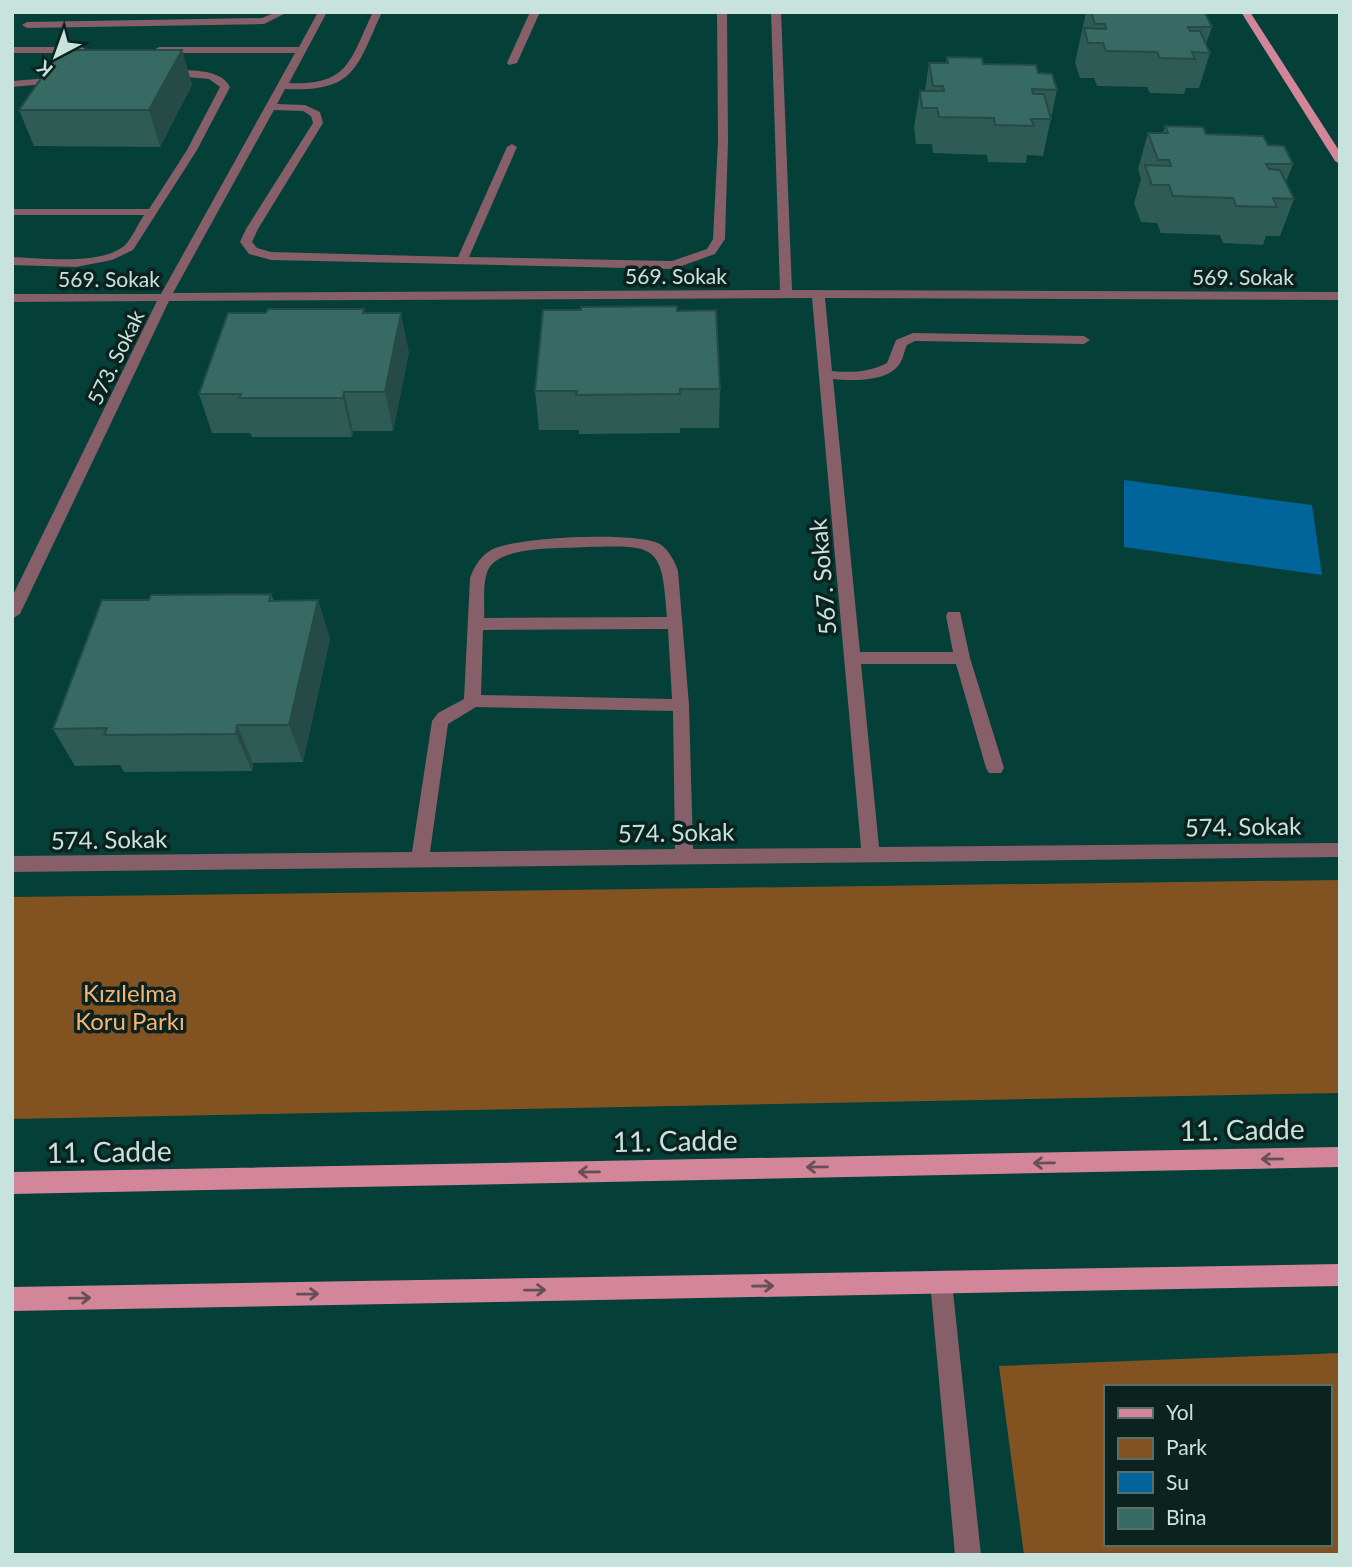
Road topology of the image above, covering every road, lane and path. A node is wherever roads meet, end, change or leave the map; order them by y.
1 (284, 12) edge
2 (323, 12) edge
3 (378, 12) edge
4 (535, 12) edge
5 (722, 12) edge
6 (776, 12) edge
7 (1245, 12) edge
8 (27, 25) dead end
9 (12, 50) edge
10 (95, 50) edge
11 (150, 50) edge
12 (302, 50) junction
13 (512, 63) dead end
14 (149, 72) edge
15 (68, 79) edge
16 (12, 84) edge
17 (281, 86) junction
18 (270, 107) junction
19 (512, 147) dead end
20 (1340, 161) edge
21 (12, 212) edge
22 (150, 212) junction
23 (462, 260) junction
24 (12, 261) edge
25 (786, 294) junction
26 (818, 294) junction
27 (1340, 296) edge
28 (165, 297) junction
29 (12, 298) edge
30 (1084, 340) dead end
31 (826, 375) junction
32 (12, 614) edge
33 (954, 616) dead end
34 (675, 623) junction
35 (476, 624) junction
36 (853, 658) junction
37 (962, 658) junction
38 (472, 701) junction
39 (681, 705) junction
40 (995, 768) dead end
41 (1340, 850) edge
42 (871, 855) junction
43 (684, 857) junction
44 (420, 860) junction
45 (12, 864) edge
46 (1340, 1157) edge
47 (12, 1183) edge
48 (1340, 1275) edge
49 (941, 1282) junction
50 (12, 1300) edge
51 (968, 1555) edge

1 - 8 street
2 - 12 street, 573. Sokak
3 - 17 street
4 - 13 street
5 - 23 street
6 - 25 street
7 - 20 main road
9 - 10 street
11 - 12 street
12 - 17 street, 573. Sokak
14 - 22 street
15 - 16 street
17 - 18 street, 573. Sokak
18 - 23 street
18 - 28 street, 573. Sokak
19 - 23 street
21 - 22 street
22 - 24 street
25 - 26 street, 569. Sokak
25 - 28 street, 569. Sokak
26 - 27 street, 569. Sokak
26 - 31 street, 567. Sokak
28 - 29 street, 569. Sokak
28 - 32 street, 573. Sokak
30 - 31 street
31 - 36 street, 567. Sokak
33 - 37 street
34 - 35 street
34 - 35 street
34 - 39 street
35 - 38 street
36 - 37 street
36 - 42 street, 567. Sokak
37 - 40 street
38 - 39 street
38 - 44 street
39 - 43 street
41 - 42 street, 574. Sokak
42 - 43 street, 574. Sokak
43 - 44 street, 574. Sokak
44 - 45 street, 574. Sokak
46 -> 47 main road, 11. Cadde
48 - 49 main road
50 -> 49 main road
49 - 51 street

